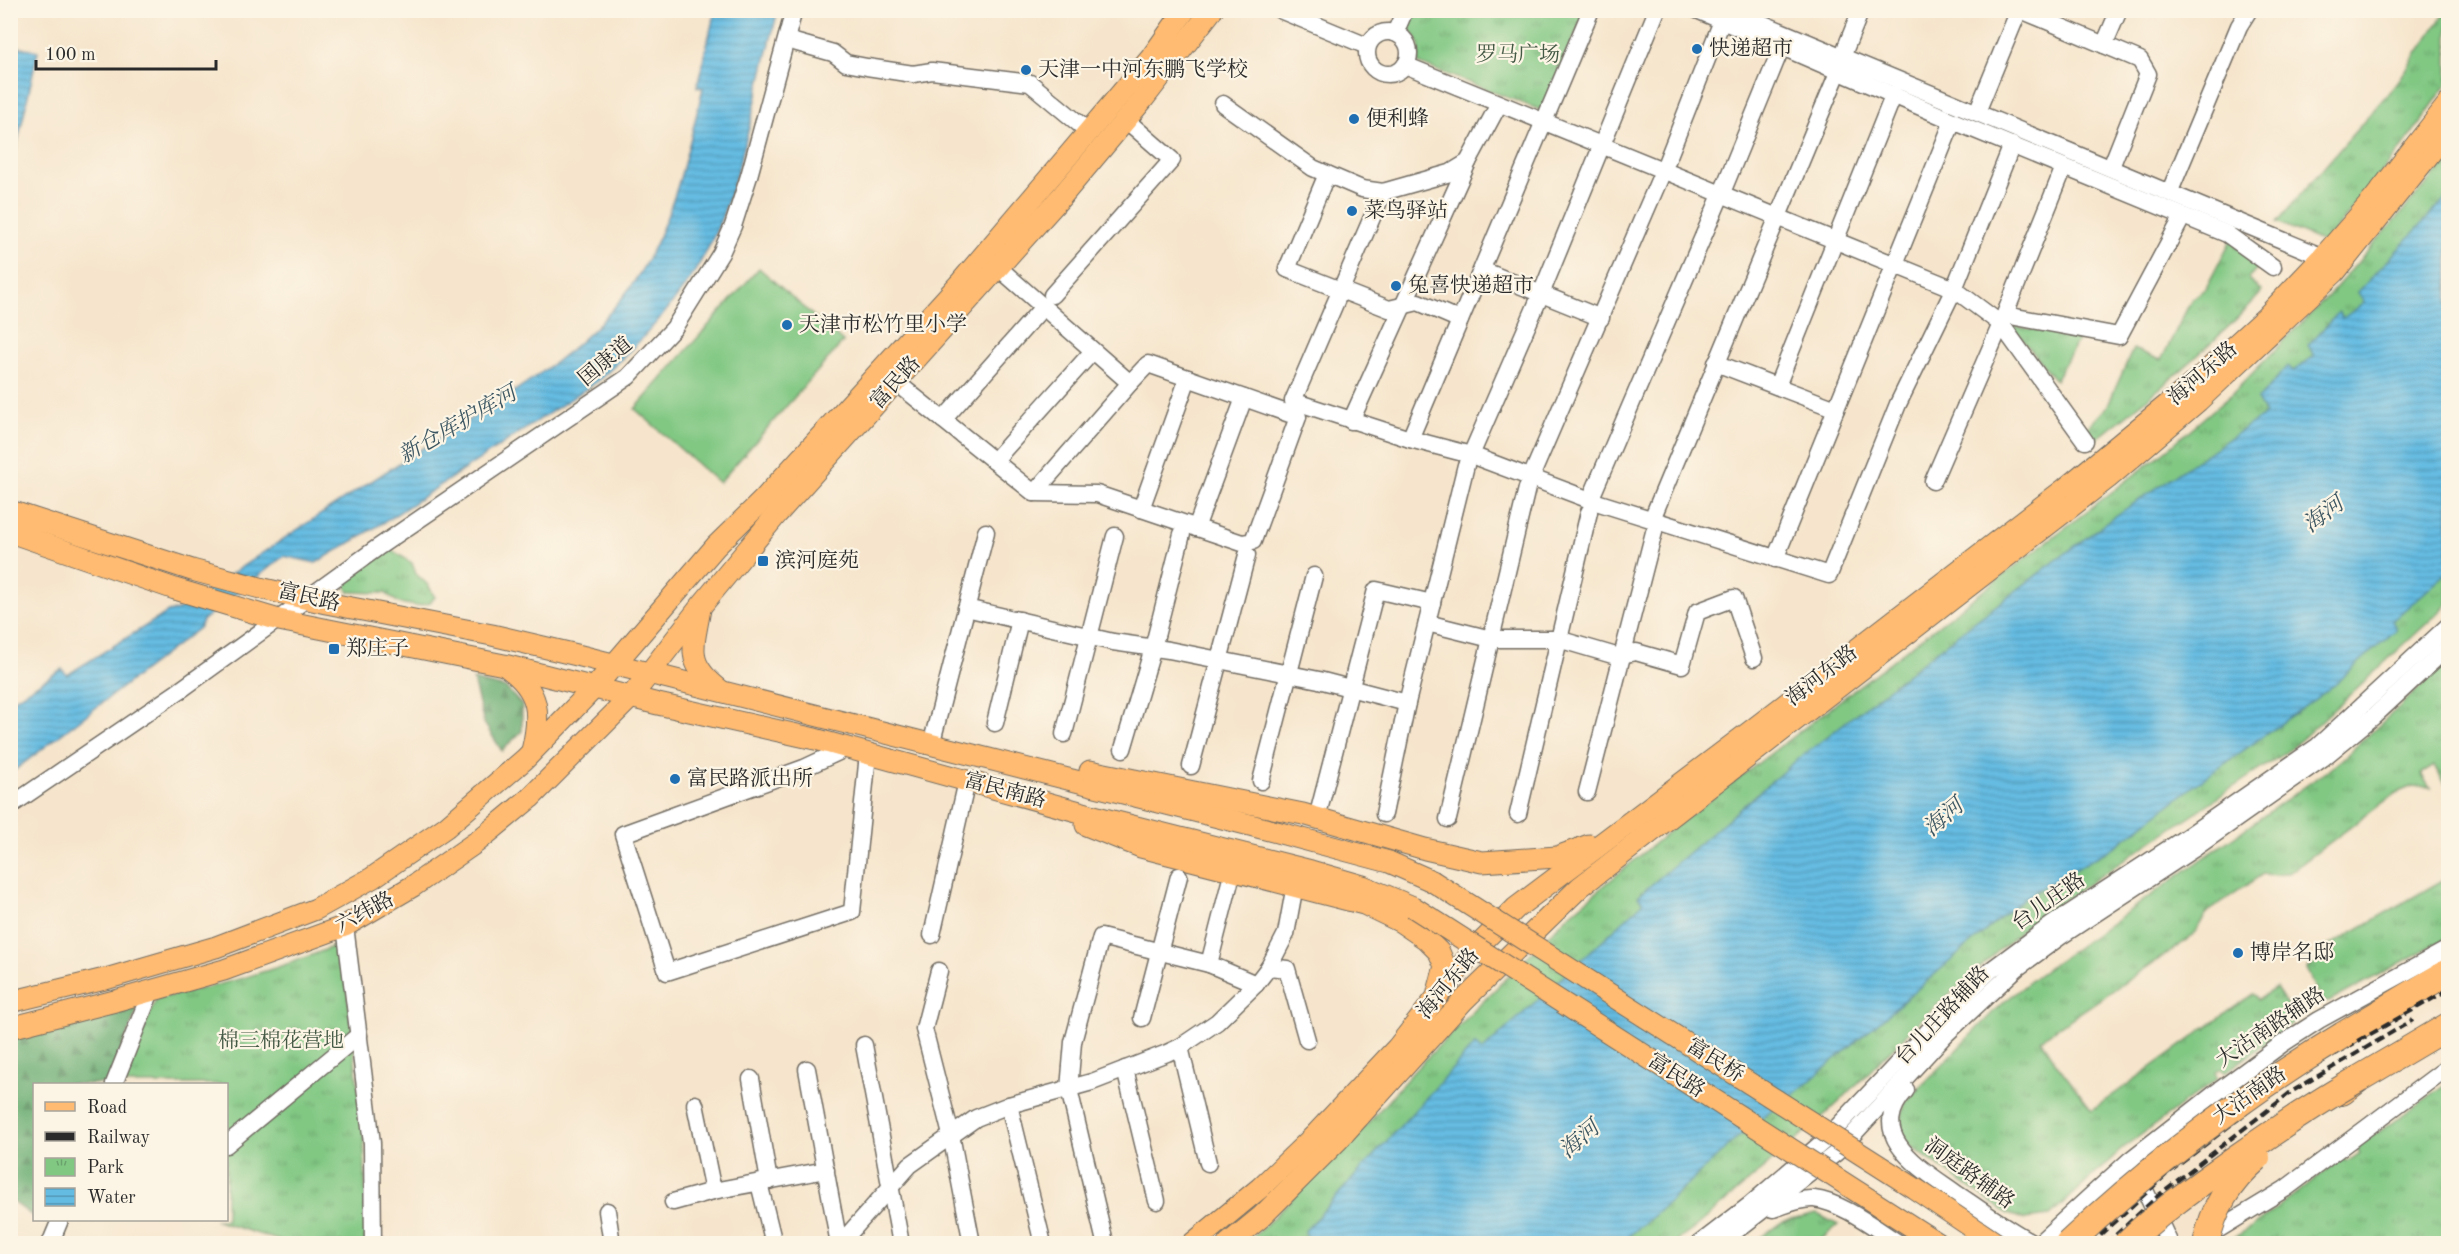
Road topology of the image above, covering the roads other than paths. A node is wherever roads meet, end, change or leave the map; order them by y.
1 (794, 10) edge
2 (1185, 10) edge
3 (1212, 10) edge
4 (1280, 10) edge
5 (1404, 10) edge
6 (1591, 10) edge
7 (1657, 10) edge
8 (1697, 10) edge
9 (1861, 10) edge
10 (2020, 10) edge
11 (2119, 10) edge
12 (2249, 10) edge
13 (1726, 16) edge
14 (2054, 17) edge
15 (1395, 33) junction
16 (787, 40) junction
17 (2104, 45) junction
18 (1367, 46) junction
19 (1782, 46) junction
20 (1840, 63) junction
21 (1405, 65) junction
22 (1894, 94) junction
23 (1223, 104) dead end
24 (1498, 104) junction
25 (2448, 104) edge
26 (1977, 112) junction
27 (1126, 120) junction
28 (1953, 120) junction
29 (1544, 123) junction
30 (2448, 131) edge
31 (1089, 132) junction
32 (2012, 145) junction
33 (1602, 146) junction
34 (1468, 162) junction
35 (2064, 167) junction
36 (2111, 167) junction
37 (1663, 171) junction
38 (1327, 174) junction
39 (2169, 191) junction
40 (1383, 192) junction
41 (1721, 195) junction
42 (2183, 216) junction
43 (1778, 218) junction
44 (1835, 241) junction
45 (2324, 257) junction
46 (1894, 265) junction
47 (2274, 267) dead end
48 (999, 268) junction
49 (1482, 270) junction
50 (1954, 289) junction
51 (1340, 290) junction
52 (1541, 294) junction
53 (1048, 301) junction
54 (1402, 306) junction
55 (1601, 318) junction
56 (1460, 320) junction
57 (2003, 320) junction
58 (1093, 351) junction
59 (1716, 363) junction
60 (1188, 378) junction
61 (896, 382) junction
62 (1130, 383) junction
63 (1777, 386) junction
64 (1244, 398) junction
65 (1836, 409) junction
66 (943, 420) junction
67 (1351, 420) junction
68 (1410, 439) junction
69 (2085, 441) dead end
70 (1468, 460) junction
71 (994, 461) junction
72 (1933, 481) dead end
73 (1529, 482) junction
74 (1034, 493) junction
75 (1590, 506) junction
76 (1141, 509) junction
77 (10, 511) edge
78 (1653, 526) junction
79 (1189, 531) junction
80 (10, 532) edge
81 (986, 532) dead end
82 (1115, 536) dead end
83 (1247, 555) dead end
84 (1775, 559) junction
85 (1314, 576) dead end
86 (308, 599) junction
87 (1432, 603) junction
88 (701, 606) junction
89 (966, 608) junction
90 (279, 620) junction
91 (1020, 620) junction
92 (1427, 622) junction
93 (2448, 626) edge
94 (1089, 637) junction
95 (1491, 639) junction
96 (1558, 639) junction
97 (2448, 647) edge
98 (1153, 648) junction
99 (1623, 654) junction
100 (1754, 658) dead end
101 (1221, 660) junction
102 (613, 664) junction
103 (504, 665) junction
104 (649, 674) junction
105 (1290, 674) junction
106 (594, 688) junction
107 (1350, 688) junction
108 (726, 694) junction
109 (631, 697) junction
110 (1407, 703) junction
111 (995, 723) dead end
112 (1064, 734) dead end
113 (931, 745) junction
114 (847, 748) junction
115 (1123, 748) dead end
116 (532, 752) junction
117 (868, 754) junction
118 (1191, 766) dead end
119 (1047, 773) junction
120 (1261, 781) dead end
121 (967, 782) junction
122 (1587, 792) dead end
123 (1042, 801) junction
124 (10, 806) edge
125 (1384, 814) dead end
126 (1518, 814) dead end
127 (1317, 818) junction
128 (1448, 819) dead end
129 (1614, 835) junction
130 (1179, 876) dead end
131 (1432, 881) joint
132 (1230, 882) dead end
133 (1295, 885) junction
134 (1413, 907) joint
135 (345, 926) junction
136 (932, 935) dead end
137 (2448, 949) edge
138 (1159, 952) junction
139 (1209, 964) junction
140 (1269, 967) junction
141 (2018, 968) junction
142 (939, 971) dead end
143 (2448, 972) edge
144 (1256, 984) junction
145 (151, 991) junction
146 (10, 1002) edge
147 (1431, 1006) junction
148 (1142, 1018) dead end
149 (2448, 1026) edge
150 (10, 1028) edge
151 (359, 1035) junction
152 (1307, 1040) dead end
153 (864, 1045) dead end
154 (1180, 1047) junction
155 (2448, 1067) edge
156 (807, 1069) dead end
157 (1125, 1069) junction
158 (2360, 1078) junction
159 (751, 1079) dead end
160 (114, 1083) edge
161 (1069, 1089) junction
162 (1902, 1094) joint
163 (695, 1104) dead end
164 (1009, 1105) junction
165 (951, 1135) junction
166 (228, 1142) edge
167 (2130, 1160) junction
168 (1208, 1163) dead end
169 (826, 1170) junction
170 (764, 1182) junction
171 (890, 1187) junction
172 (713, 1191) junction
173 (674, 1202) dead end
174 (1157, 1202) dead end
175 (2081, 1205) junction
176 (607, 1211) dead end
177 (1761, 1214) junction
178 (60, 1221) edge
179 (1104, 1238) dead end
180 (50, 1244) edge
181 (373, 1244) edge
182 (612, 1244) edge
183 (774, 1244) edge
184 (839, 1244) edge
185 (901, 1244) edge
186 (972, 1244) edge
187 (1043, 1244) edge
188 (1192, 1244) edge
189 (1228, 1244) edge
190 (1699, 1244) edge
191 (1719, 1244) edge
192 (1900, 1244) edge
193 (1939, 1244) edge
194 (1997, 1244) edge
195 (2036, 1244) edge
196 (2068, 1244) edge
197 (2073, 1244) edge
198 (2126, 1244) edge
199 (2170, 1244) edge
200 (2195, 1244) edge
201 (2206, 1244) edge

1 - 16 street, 国康道
2 - 31 main road, 富民路
3 - 27 main road, 富民路
4 - 18 street
5 - 15 street
6 - 29 street
7 - 33 street
8 - 13 street
9 - 20 street
10 - 14 street
10 - 26 street
11 - 17 street
12 - 39 street
13 - 19 street
13 - 20 street
13 - 37 street
14 - 17 street
15 - 18 street
15 - 21 street
16 - 31 street
16 - 86 street, 国康道
17 - 36 street
18 - 21 street
19 - 20 street
19 - 41 street
20 - 22 street
20 - 26 street
20 - 43 street
21 - 24 street
22 - 28 street
22 - 44 street
23 - 38 street
24 - 29 street
24 - 34 street
25 - 45 main road, 海河东路
26 - 36 street
27 - 48 main road, 富民路
27 - 53 street
28 - 32 street
28 - 46 street
29 - 33 street
29 - 49 street
30 - 189 main road, 海河东路
31 - 102 main road, 富民路
32 - 35 street
32 - 50 street
33 - 37 street
33 - 52 street
34 - 40 street
34 - 54 street
35 - 42 street
35 - 57 street
36 - 39 street
37 - 41 street
37 - 55 street
38 - 40 street
38 - 51 street
39 - 45 street
40 - 51 street
41 - 43 street
41 - 75 street
42 - 47 street
42 - 57 street
43 - 44 street
43 - 59 street
44 - 46 street
44 - 63 street
45 - 129 main road, 海河东路
46 - 50 street
46 - 65 street
48 - 53 street
48 - 61 main road, 富民路
49 - 52 street
49 - 56 street
50 - 57 street
50 - 84 street
51 - 54 street
51 - 67 street
52 - 55 street
52 - 70 street
53 - 58 street
53 - 66 street
54 - 56 street
54 - 67 street
55 - 73 street
56 - 68 street
57 - 69 street
57 - 72 street
58 - 62 street
58 - 71 street
59 - 63 street
59 - 78 street
60 - 62 street
60 - 64 street
60 - 76 street
61 - 66 street
61 - 88 main road, 富民路
62 - 74 street
63 - 65 street
64 - 79 street
64 - 79 street
65 - 84 street
66 - 71 street
67 - 68 street
68 - 70 street
70 - 73 street
70 - 87 street
71 - 74 street
73 - 75 street
73 - 95 street
74 - 76 street
75 - 78 street
75 - 96 street
76 - 79 street
77 - 86 main road, 富民路
78 - 84 street
78 - 99 street
79 - 98 street
80 - 90 main road, 富民路
81 - 89 street
82 - 94 street
83 - 101 street
85 - 105 street
86 - 90 street, 国康道
86 - 102 main road, 富民路
87 - 92 street
87 - 107 street
88 - 104 main road, 富民路
88 - 108 main road
89 - 91 street
89 - 113 street
90 - 103 main road, 富民路
90 - 124 street, 国康道
91 - 94 street
91 - 111 street
92 - 95 street
92 - 110 street
93 - 190 street, 台儿庄路
94 - 98 street
94 - 112 street
95 - 96 street
95 - 128 street
96 - 99 street
96 - 126 street
97 - 141 street, 台儿庄路
98 - 101 street
98 - 115 street
99 - 100 street
99 - 122 street
101 - 105 street
101 - 118 street
102 - 104 main road, 富民路
102 - 106 main road, 六纬路
103 - 106 main road, 富民路
103 - 116 main road
104 - 108 main road, 富民路
104 - 109 main road, 六纬路
105 - 107 street
105 - 120 street
106 - 109 main road, 富民南路
106 - 116 main road, 六纬路
107 - 110 street
107 - 127 street
108 - 113 main road, 富民南路
109 - 114 main road, 富民南路
109 - 135 main road, 六纬路
110 - 125 street
113 - 119 main road, 富民南路
114 - 117 main road, 富民南路
114 - 117 street
116 - 146 main road, 六纬路
117 - 121 main road, 富民南路
119 - 127 main road
119 - 131 main road, 富民南路
121 - 123 main road, 富民南路
121 - 136 street
123 - 133 main road
123 - 134 main road, 富民南路
127 - 129 main road
129 - 147 main road, 海河东路
130 - 138 street
131 - 194 main road, 富民桥, bridge
132 - 139 street
133 - 140 street
133 - 147 main road
134 - 193 main road, 富民路, bridge
135 - 145 main road, 六纬路
135 - 151 street
137 - 167 street, 大沽南路辅路
138 - 139 street
138 - 148 street
138 - 161 street
139 - 144 street
140 - 144 street
140 - 152 street
141 - 162 street, 台儿庄路辅路
141 - 177 street, 台儿庄路
142 - 165 street
143 - 196 highway, 大沽南路, bridge
144 - 154 street
145 - 150 main road, 六纬路
145 - 160 street
147 - 188 main road, 海河东路
149 - 158 highway, 大沽南路
151 - 166 street
151 - 181 street
153 - 171 street
154 - 157 street
154 - 168 street
155 - 200 street
156 - 169 street
157 - 161 street
157 - 174 street
158 - 198 highway, 大沽南路, bridge
158 - 201 highway, bridge
159 - 170 street
161 - 164 street
161 - 179 street
162 - 195 street, 洞庭路辅路
163 - 172 street
164 - 165 street
164 - 187 street
165 - 171 street
165 - 186 street
167 - 175 street, 大沽南路辅路
167 - 199 street
169 - 170 street
169 - 184 street
170 - 172 street
170 - 183 street
171 - 184 street
171 - 185 street
172 - 173 street
175 - 195 street, 大沽南路辅路
175 - 197 street
176 - 182 street
177 - 191 street, 台儿庄路
177 - 192 street
178 - 180 street

